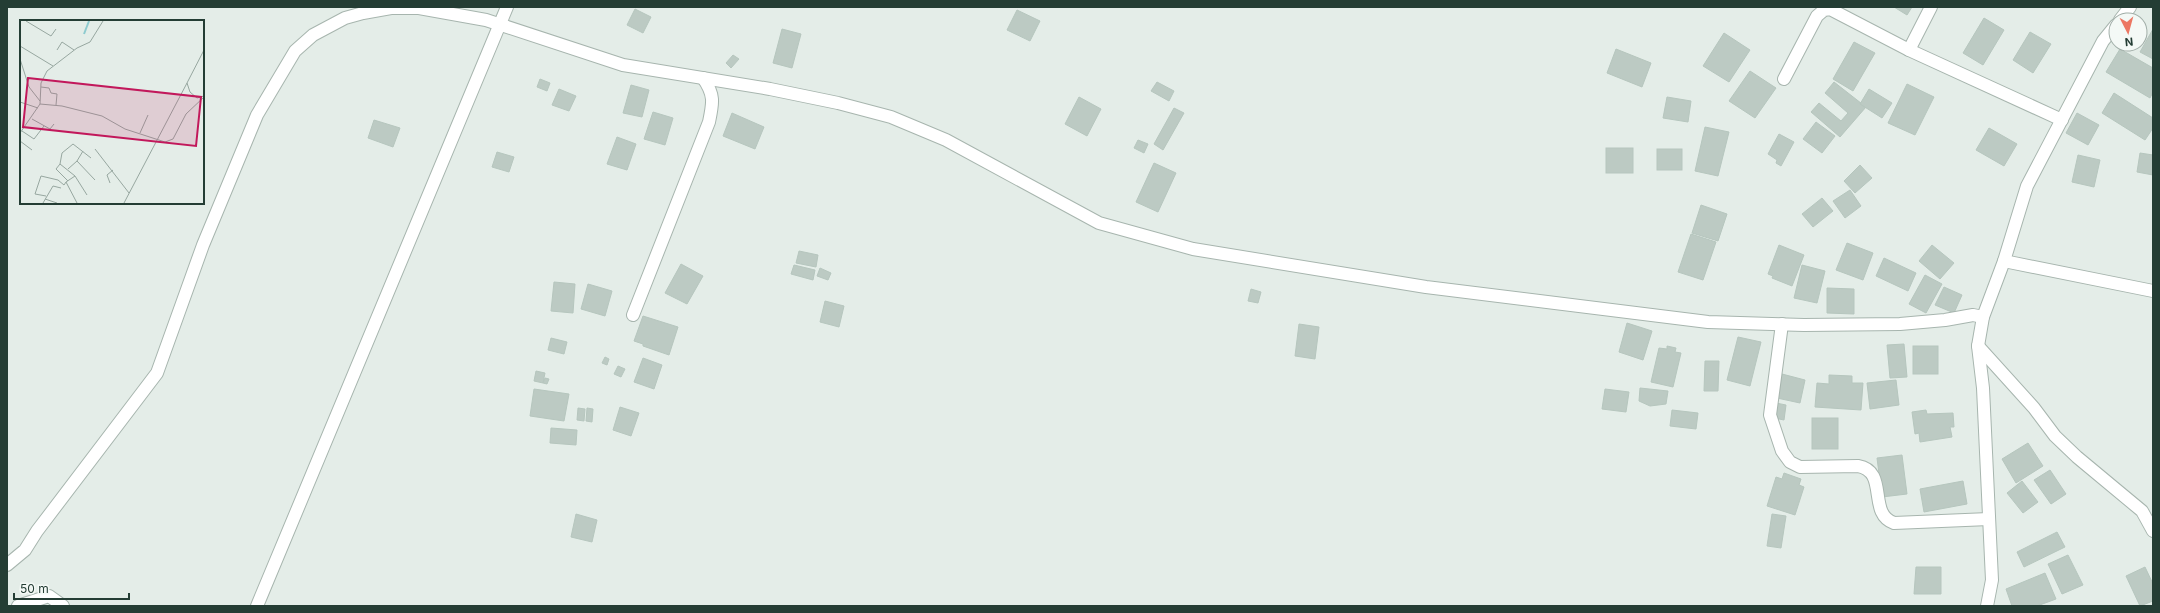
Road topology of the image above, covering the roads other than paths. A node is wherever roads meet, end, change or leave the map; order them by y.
1 (507, 7) edge
2 (1931, 7) edge
3 (499, 24) junction
4 (2108, 35) edge
5 (1909, 50) junction
6 (703, 78) junction
7 (1784, 79) dead end
8 (2062, 120) junction
9 (2004, 261) junction
10 (2153, 290) edge
11 (633, 315) dead end
12 (1983, 317) junction
13 (1782, 324) junction
14 (1978, 346) junction
15 (1989, 519) junction
16 (2153, 531) edge
17 (7, 565) edge
18 (18, 606) edge
19 (63, 606) edge
20 (257, 606) edge
21 (1987, 606) edge

1 - 3 street
2 - 5 street
3 - 6 street
3 - 17 street
3 - 20 street
4 - 8 street
5 - 7 street
5 - 8 street
6 - 11 street
6 - 13 street
8 - 9 street
9 - 10 street
9 - 12 street
12 - 13 street
12 - 14 street
13 - 15 street
14 - 15 street
14 - 16 street
15 - 21 street
18 - 19 street

